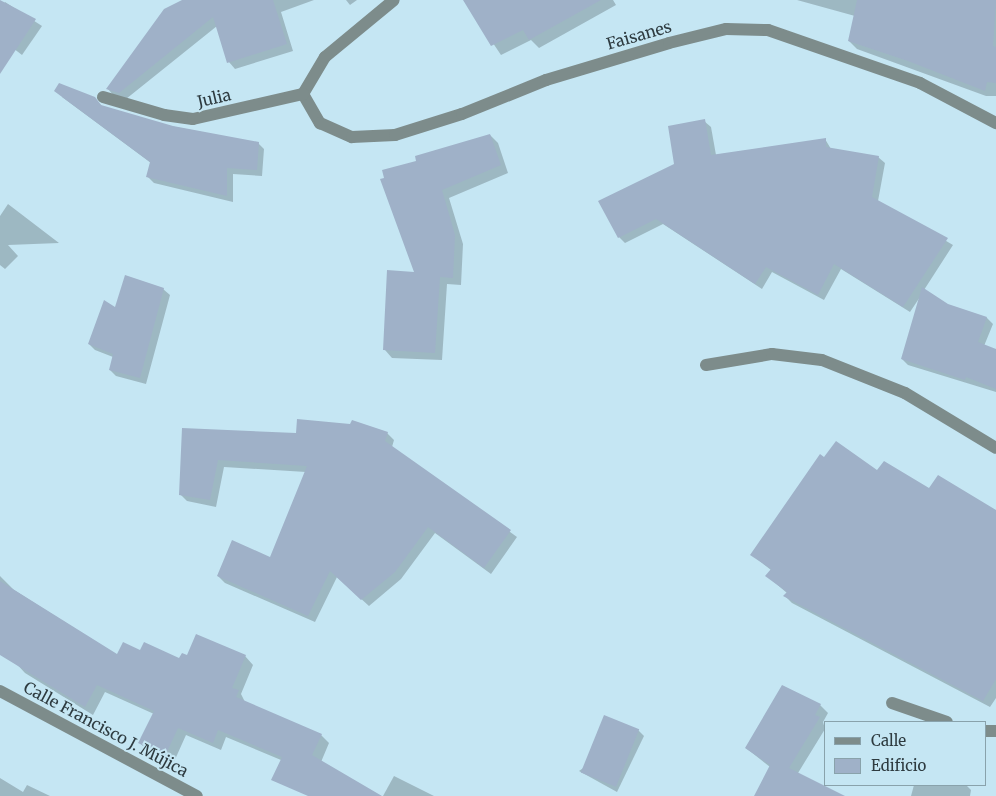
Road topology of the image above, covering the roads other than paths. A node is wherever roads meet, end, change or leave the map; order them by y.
1 (394, 0) edge
2 (303, 94) junction
3 (103, 98) dead end
4 (996, 123) edge
5 (706, 365) dead end
6 (996, 448) edge
7 (0, 691) edge
8 (892, 702) dead end
9 (944, 721) edge
10 (197, 796) edge

1 - 2 street
2 - 3 street, Julia
2 - 4 street, Faisanes
5 - 6 street
7 - 10 street, Calle Francisco J. Mújica
8 - 9 street

